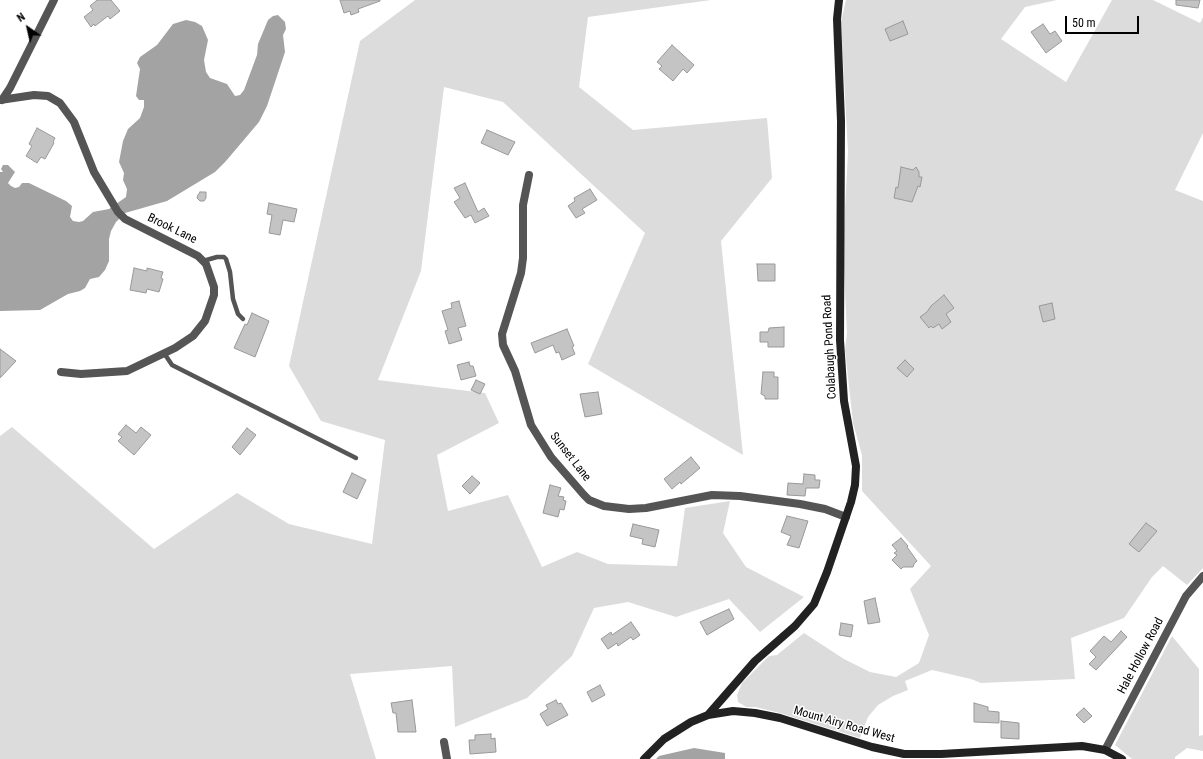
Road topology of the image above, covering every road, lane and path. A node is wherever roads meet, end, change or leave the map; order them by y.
1 (54, 0) edge
2 (839, 0) edge
3 (1, 100) edge
4 (529, 176) dead end
5 (203, 261) junction
6 (244, 319) dead end
7 (164, 353) junction
8 (61, 372) dead end
9 (356, 458) dead end
10 (846, 517) junction
11 (1203, 576) edge
12 (708, 715) junction
13 (444, 742) dead end
14 (1105, 750) junction
15 (447, 759) edge
16 (644, 759) edge
17 (1122, 759) edge

1 - 3 street
2 - 10 street, Colabaugh Pond Road
3 - 5 street, Brook Lane
4 - 10 street, Sunset Lane
5 - 6 lane
5 - 7 street, Brook Lane
7 - 8 street, Brook Lane
7 - 9 lane
10 - 12 street, Colabaugh Pond Road
11 - 14 street, Hale Hollow Road
12 - 14 street, Mount Airy Road West
12 - 16 street, Mount Airy Road West
13 - 15 street
14 - 17 street, Mount Airy Road West

